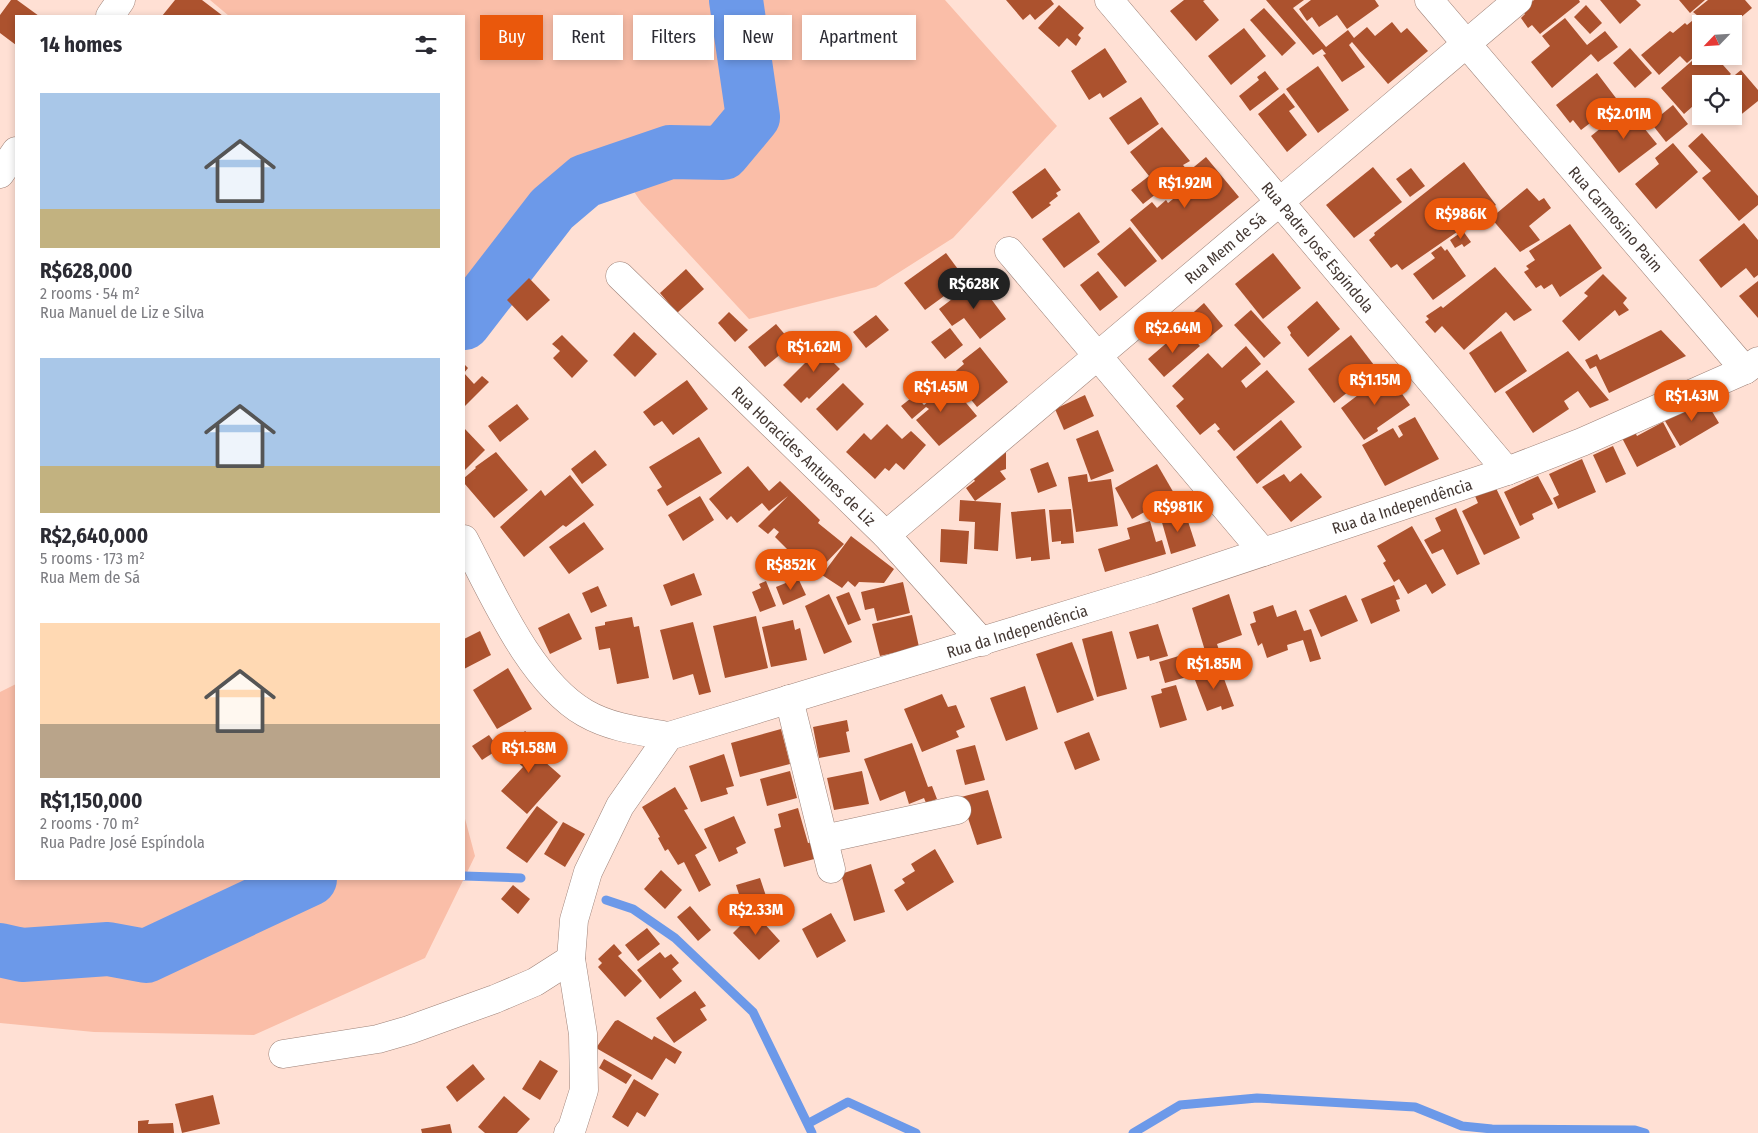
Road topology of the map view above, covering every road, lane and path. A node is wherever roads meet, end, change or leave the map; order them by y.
1 (121, 0) edge
2 (1109, 0) edge
3 (1429, 0) edge
4 (1518, 0) edge
5 (111, 15) edge
6 (1466, 44) junction
7 (15, 152) edge
8 (0, 174) edge
9 (1280, 202) junction
10 (1009, 251) dead end
11 (620, 276) dead end
12 (1098, 356) junction
13 (1751, 366) edge
14 (1507, 471) junction
15 (886, 535) junction
16 (465, 541) edge
17 (1263, 552) junction
18 (982, 642) junction
19 (789, 699) junction
20 (669, 736) junction
21 (957, 810) dead end
22 (824, 839) junction
23 (831, 869) dead end
24 (571, 958) junction
25 (283, 1054) dead end
26 (568, 1133) edge

1 - 5 street
2 - 9 street, Rua Padre José Espíndola
3 - 6 street, Rua Carmosino Paim
4 - 6 street, Rua Mem de Sá
6 - 9 street, Rua Mem de Sá
6 - 13 street, Rua Carmosino Paim
7 - 8 street
9 - 12 street, Rua Mem de Sá
9 - 14 street, Rua Padre José Espíndola
10 - 12 street
11 - 15 street, Rua Horacides Antunes de Liz
12 - 15 street, Rua Mem de Sá
12 - 17 street
13 - 14 street, Rua da Independência
14 - 17 street, Rua da Independência
15 - 18 street, Rua Horacides Antunes de Liz
16 - 20 street
17 - 18 street, Rua da Independência
18 - 19 street, Rua da Independência
19 - 20 street, Rua da Independência
19 - 22 street
20 - 24 street
21 - 22 street
22 - 23 street
24 - 25 street
24 - 26 street

